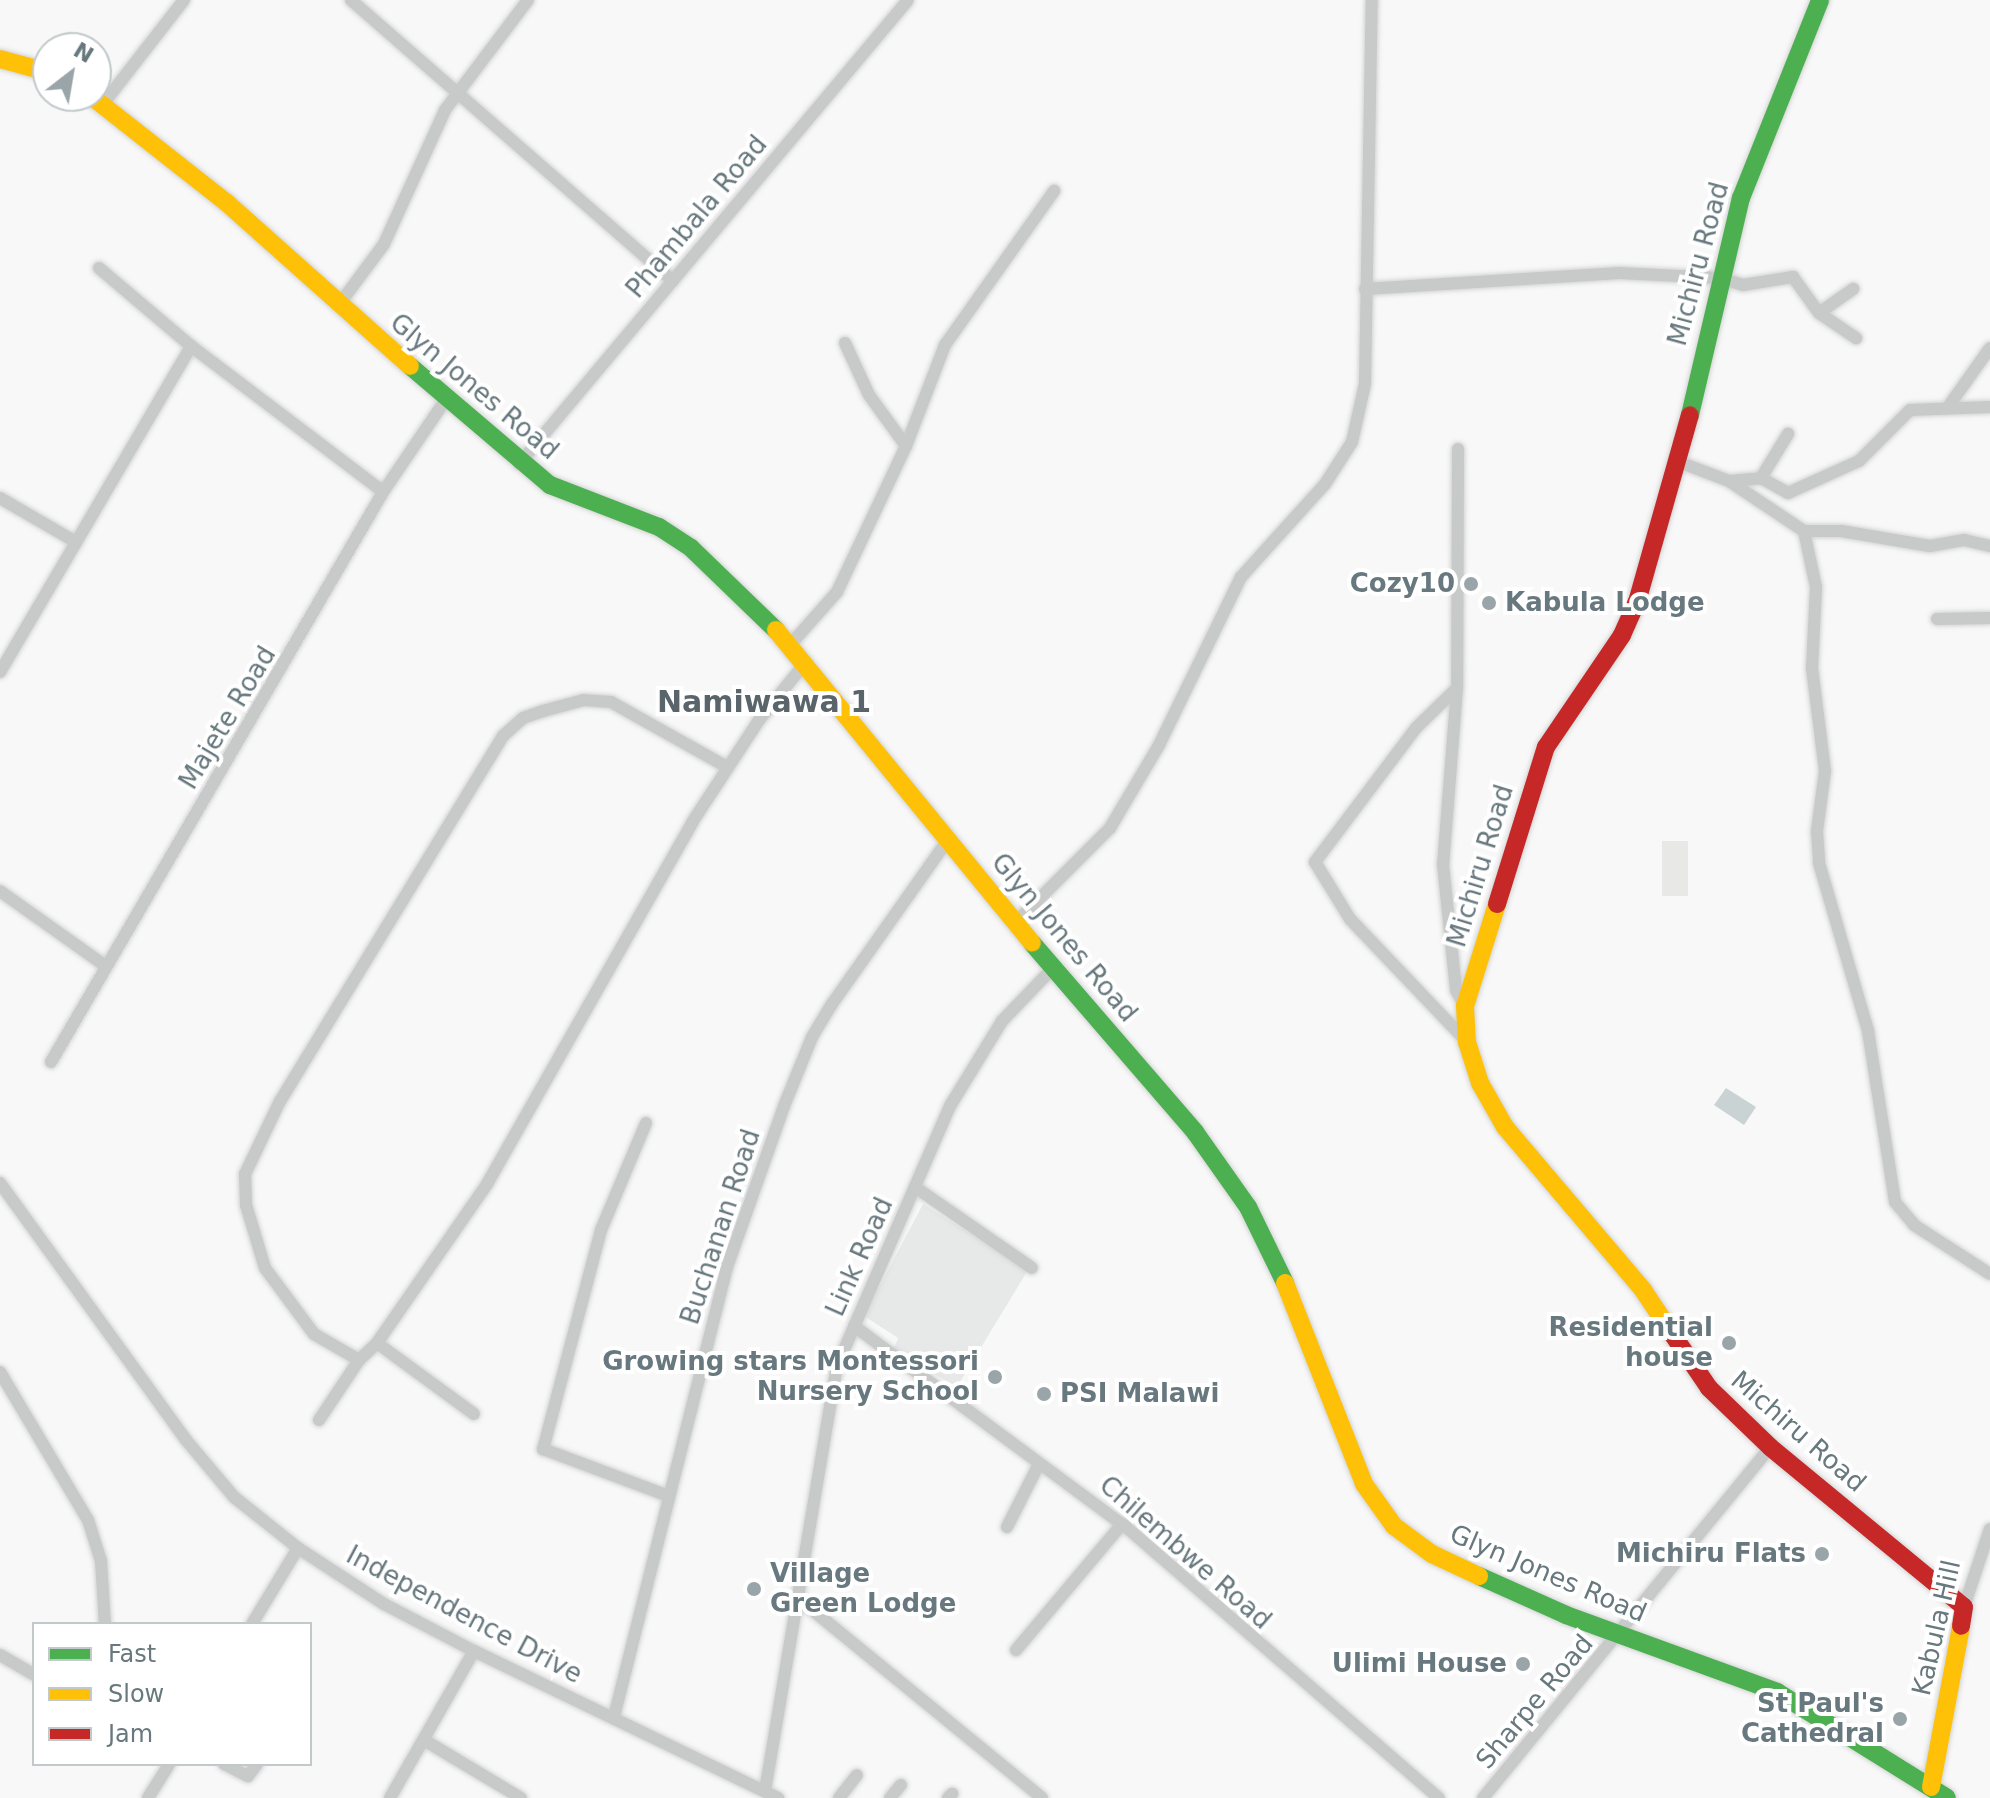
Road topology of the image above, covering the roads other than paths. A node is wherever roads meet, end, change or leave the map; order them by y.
1 (184, 0) edge
2 (351, 0) edge
3 (528, 0) edge
4 (908, 0) edge
5 (1372, 0) edge
6 (1820, 0) edge
7 (0, 59) edge
8 (32, 68) edge
9 (112, 83) edge
10 (455, 93) junction
11 (112, 112) edge
12 (1054, 191) dead end
13 (99, 268) dead end
14 (1720, 278) junction
15 (673, 281) junction
16 (1365, 289) junction
17 (1853, 289) dead end
18 (338, 306) junction
19 (1819, 313) junction
20 (1856, 338) dead end
21 (845, 343) dead end
22 (191, 346) junction
23 (1990, 348) edge
24 (447, 398) junction
25 (1948, 407) junction
26 (1990, 407) edge
27 (1788, 434) dead end
28 (906, 446) junction
29 (1458, 449) dead end
30 (1679, 462) junction
31 (519, 464) junction
32 (1761, 478) junction
33 (1729, 481) junction
34 (383, 492) junction
35 (0, 498) edge
36 (1804, 531) junction
37 (76, 542) junction
38 (1990, 546) edge
39 (1990, 618) edge
40 (1937, 619) dead end
41 (791, 644) junction
42 (806, 662) junction
43 (0, 672) edge
44 (1457, 688) junction
45 (727, 767) junction
46 (949, 838) junction
47 (0, 891) edge
48 (1015, 923) junction
49 (104, 965) junction
50 (1053, 968) junction
51 (1465, 1006) junction
52 (1467, 1042) junction
53 (51, 1062) dead end
54 (646, 1123) dead end
55 (0, 1183) edge
56 (915, 1187) junction
57 (1032, 1268) dead end
58 (1990, 1274) edge
59 (854, 1326) junction
60 (377, 1343) junction
61 (359, 1360) junction
62 (0, 1372) edge
63 (474, 1414) dead end
64 (319, 1420) dead end
65 (1770, 1447) junction
66 (1038, 1466) junction
67 (669, 1496) junction
68 (1122, 1524) junction
69 (1007, 1527) dead end
70 (1990, 1529) edge
71 (298, 1548) junction
72 (799, 1599) junction
73 (1964, 1607) junction
74 (105, 1622) edge
75 (253, 1622) edge
76 (1621, 1634) junction
77 (1016, 1650) dead end
78 (474, 1651) junction
79 (0, 1655) edge
80 (32, 1674) edge
81 (614, 1717) junction
82 (424, 1740) junction
83 (168, 1766) edge
84 (228, 1766) edge
85 (256, 1766) edge
86 (857, 1775) dead end
87 (901, 1785) dead end
88 (765, 1791) junction
89 (1933, 1794) edge
90 (1034, 1796) edge
91 (148, 1798) edge
92 (390, 1798) edge
93 (521, 1798) edge
94 (778, 1798) edge
95 (839, 1798) edge
96 (890, 1798) edge
97 (1439, 1798) edge
98 (1483, 1798) edge

1 - 9 street
2 - 10 street
3 - 10 street
4 - 15 street, Phambala Road
5 - 16 street
6 - 14 street, Michiru Road
7 - 8 street
10 - 15 street
10 - 18 street
11 - 18 street, Glyn Jones Road
12 - 28 street
13 - 22 street
14 - 16 street
14 - 19 street
14 - 30 street, Michiru Road
15 - 31 street, Phambala Road
16 - 48 street
17 - 19 street
18 - 24 street, Glyn Jones Road
19 - 20 street
21 - 28 street
22 - 34 street
22 - 37 street
23 - 25 street
24 - 31 street, Glyn Jones Road
24 - 34 street, Majete Road
25 - 26 street
25 - 32 street
27 - 32 street
28 - 41 street
29 - 44 street
30 - 33 street
30 - 51 street, Michiru Road
31 - 41 street, Glyn Jones Road
32 - 33 street
33 - 36 street
34 - 49 street, Majete Road
35 - 37 street
36 - 38 street
36 - 58 street
37 - 43 street
39 - 40 street
41 - 42 street, Glyn Jones Road
42 - 45 street
42 - 46 street, Glyn Jones Road
44 - 51 street
44 - 52 street
45 - 60 street
45 - 61 street
46 - 48 street, Glyn Jones Road
46 - 67 street, Buchanan Road
47 - 49 street
48 - 50 street, Glyn Jones Road
49 - 53 street, Majete Road
50 - 56 street, Link Road
50 - 76 street, Glyn Jones Road
51 - 52 street, Michiru Road
52 - 65 street, Michiru Road
54 - 67 street
55 - 71 street, Independence Drive
56 - 57 street
56 - 59 street, Link Road
59 - 66 street, Chilembwe Road
59 - 72 street, Link Road
60 - 61 street
60 - 63 street
61 - 64 street
62 - 74 street
65 - 73 street, Michiru Road
65 - 76 street, Sharpe Road
66 - 68 street, Chilembwe Road
66 - 69 street
67 - 81 street, Buchanan Road
68 - 77 street
68 - 97 street, Chilembwe Road
70 - 73 street, Kabula Hill
71 - 75 street
71 - 78 street, Independence Drive
72 - 88 street, Link Road
72 - 90 street
73 - 89 street, Kabula Hill
76 - 89 street, Glyn Jones Road
76 - 98 street, Sharpe Road
78 - 81 street, Independence Drive
78 - 82 street
79 - 80 street
81 - 88 street, Independence Drive
82 - 92 street
82 - 93 street
83 - 91 street
84 - 85 street
86 - 95 street
87 - 96 street
88 - 94 street, Independence Drive

